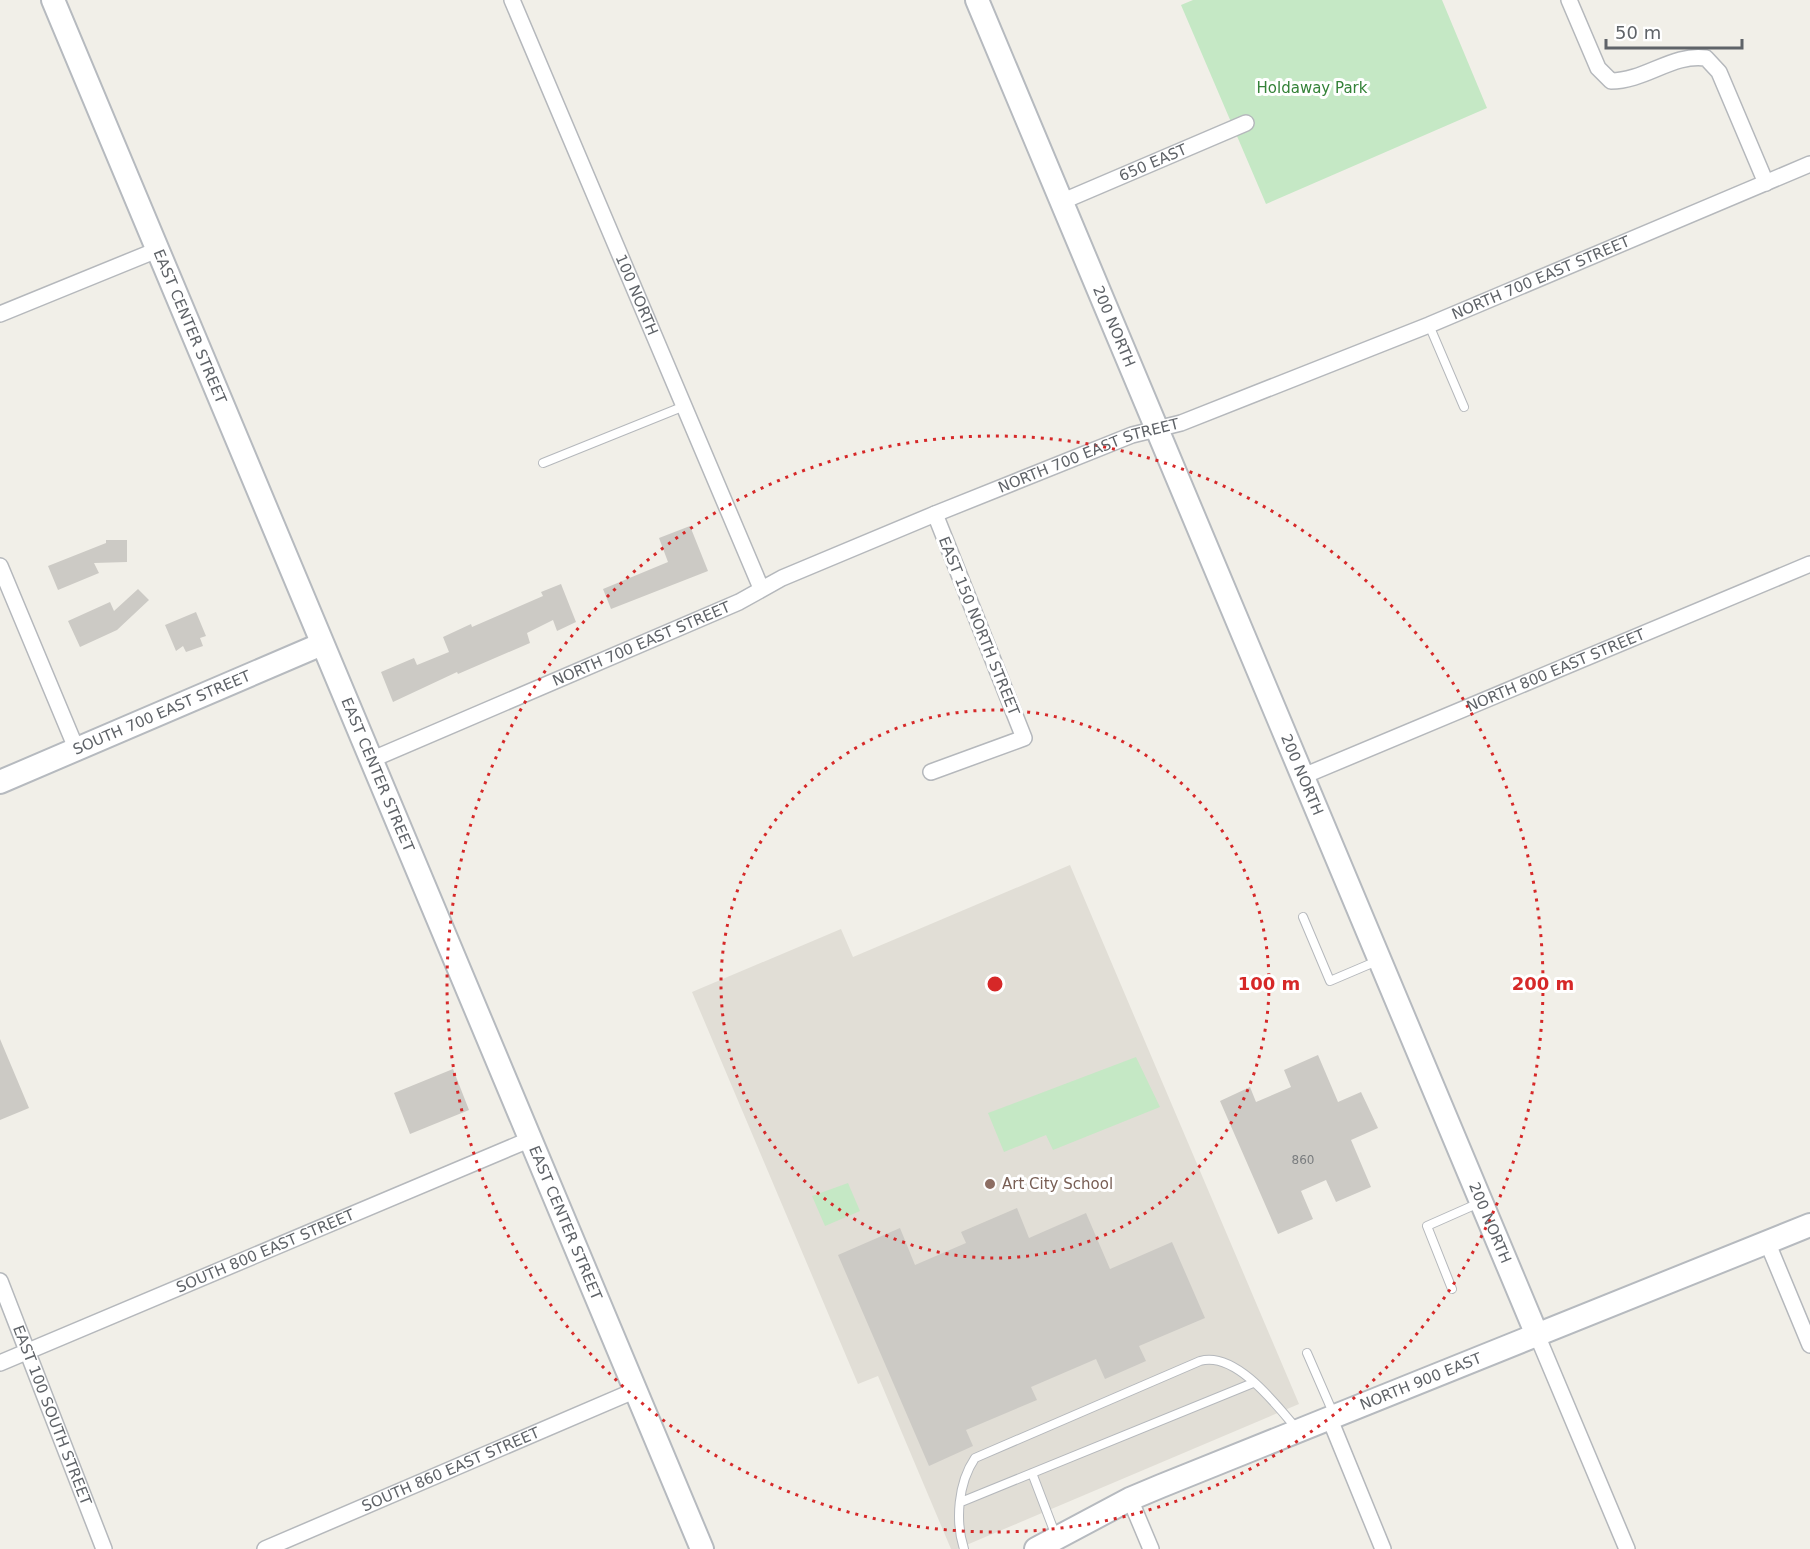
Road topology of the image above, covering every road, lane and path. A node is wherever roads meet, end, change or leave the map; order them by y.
1 (53, 0) edge
2 (512, 0) edge
3 (977, 0) edge
4 (1569, 0) edge
5 (1246, 123) dead end
6 (1810, 164) edge
7 (1766, 183) junction
8 (1061, 202) junction
9 (157, 250) junction
10 (0, 314) edge
11 (1429, 325) junction
12 (682, 407) junction
13 (1464, 407) dead end
14 (1157, 428) junction
15 (543, 463) dead end
16 (934, 514) junction
17 (1810, 564) edge
18 (0, 566) edge
19 (760, 588) junction
20 (322, 645) junction
21 (76, 748) junction
22 (373, 759) junction
23 (931, 772) dead end
24 (1301, 777) junction
25 (0, 782) edge
26 (1303, 917) dead end
27 (1378, 960) junction
28 (531, 1139) junction
29 (1481, 1202) junction
30 (1810, 1225) edge
31 (1768, 1244) junction
32 (0, 1281) edge
33 (1452, 1289) dead end
34 (1537, 1335) junction
35 (1810, 1345) edge
36 (28, 1351) junction
37 (1307, 1353) dead end
38 (0, 1363) edge
39 (1253, 1383) junction
40 (636, 1390) junction
41 (1332, 1416) junction
42 (1297, 1429) junction
43 (1032, 1473) junction
44 (1130, 1499) junction
45 (962, 1502) junction
46 (1057, 1540) junction
47 (104, 1549) edge
48 (265, 1549) edge
49 (702, 1549) edge
50 (964, 1549) edge
51 (1036, 1549) edge
52 (1151, 1549) edge
53 (1383, 1549) edge
54 (1627, 1549) edge

1 - 9 street, EAST CENTER STREET
2 - 12 street, 100 NORTH
3 - 8 street, 200 NORTH
4 - 7 street
5 - 8 street, 650 EAST
6 - 7 street, NORTH 700 EAST STREET
7 - 11 street, NORTH 700 EAST STREET
8 - 14 street, 200 NORTH
9 - 10 street
9 - 20 street, EAST CENTER STREET
11 - 13 lane
11 - 14 street, NORTH 700 EAST STREET
12 - 15 lane
12 - 19 street, 100 NORTH
14 - 16 street, NORTH 700 EAST STREET
14 - 24 street, 200 NORTH
16 - 19 street, NORTH 700 EAST STREET
16 - 23 street, EAST 150 NORTH STREET
17 - 24 street, NORTH 800 EAST STREET
18 - 21 street
19 - 22 street, NORTH 700 EAST STREET
20 - 21 street, SOUTH 700 EAST STREET
20 - 22 street, EAST CENTER STREET
21 - 25 street, SOUTH 700 EAST STREET
22 - 28 street, EAST CENTER STREET
24 - 27 street, 200 NORTH
26 - 27 lane
27 - 29 street, 200 NORTH
28 - 36 street, SOUTH 800 EAST STREET
28 - 40 street, EAST CENTER STREET
29 - 33 lane
29 - 34 street, 200 NORTH
30 - 31 street, NORTH 900 EAST
31 - 34 street, NORTH 900 EAST
31 - 35 street
32 - 36 street, EAST 100 SOUTH STREET
34 - 41 street, NORTH 900 EAST
34 - 54 street, 200 NORTH
36 - 38 street, SOUTH 800 EAST STREET
36 - 47 street, EAST 100 SOUTH STREET
37 - 41 lane
39 - 42 lane
39 - 43 lane
39 - 45 lane
40 - 48 street, SOUTH 860 EAST STREET
40 - 49 street, EAST CENTER STREET
41 - 42 street, NORTH 900 EAST
41 - 53 street
42 - 44 street, NORTH 900 EAST
43 - 45 lane
43 - 46 lane
44 - 46 street, NORTH 900 EAST
44 - 52 street
45 - 50 lane
46 - 51 street, NORTH 900 EAST

